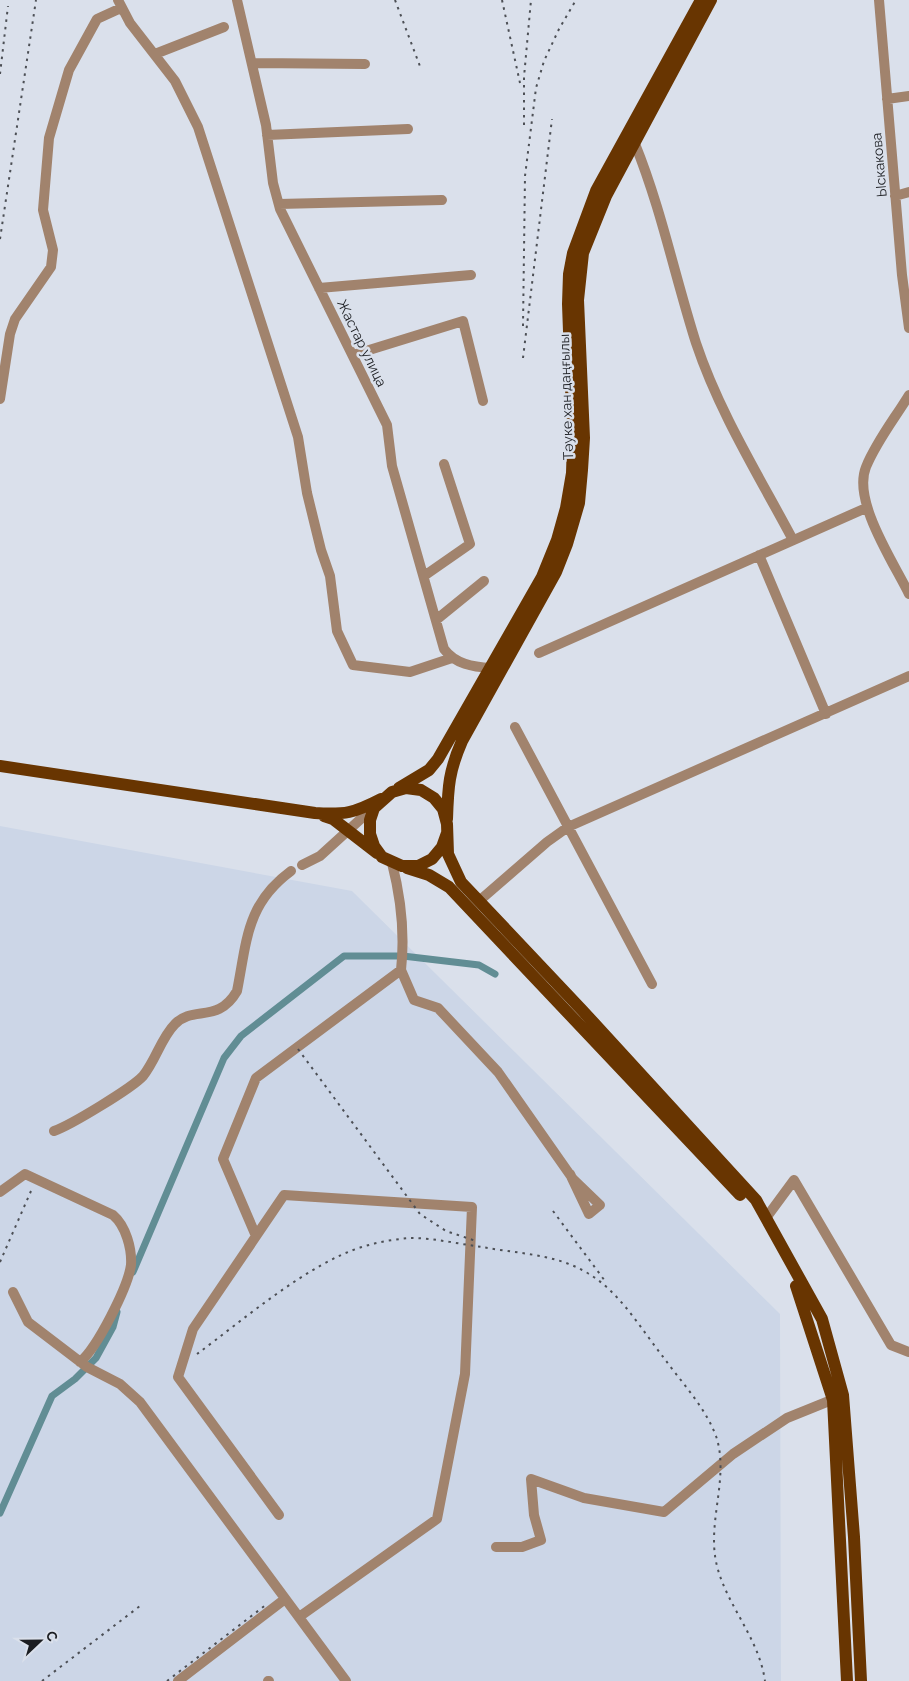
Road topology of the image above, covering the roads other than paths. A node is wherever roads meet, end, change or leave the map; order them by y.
1 (238, 0) edge
2 (701, 0) edge
3 (711, 0) edge
4 (879, 0) edge
5 (119, 4) edge
6 (224, 27) dead end
7 (155, 54) junction
8 (252, 63) junction
9 (365, 64) dead end
10 (660, 87) junction
11 (909, 96) edge
12 (886, 99) junction
13 (408, 129) dead end
14 (267, 135) junction
15 (635, 144) junction
16 (909, 192) edge
17 (601, 194) junction
18 (895, 196) junction
19 (442, 200) dead end
20 (279, 204) junction
21 (471, 275) dead end
22 (906, 276) edge
23 (320, 288) junction
24 (909, 328) edge
25 (353, 355) junction
26 (909, 395) edge
27 (0, 399) edge
28 (483, 402) dead end
29 (444, 464) dead end
30 (866, 508) junction
31 (793, 540) junction
32 (759, 555) junction
33 (424, 576) junction
34 (484, 581) dead end
35 (909, 594) edge
36 (436, 620) junction
37 (539, 653) dead end
38 (452, 658) junction
39 (491, 668) junction
40 (909, 676) edge
41 (826, 714) junction
42 (515, 727) dead end
43 (457, 738) junction
44 (0, 766) edge
45 (384, 798) junction
46 (315, 813) junction
47 (568, 826) junction
48 (447, 828) junction
49 (349, 832) junction
50 (392, 862) junction
51 (302, 865) dead end
52 (291, 871) dead end
53 (479, 901) junction
54 (401, 970) junction
55 (652, 984) dead end
56 (54, 1131) dead end
57 (570, 1174) dead end
58 (0, 1192) edge
59 (766, 1218) junction
60 (256, 1236) junction
61 (13, 1292) dead end
62 (909, 1352) edge
63 (80, 1362) junction
64 (838, 1398) junction
65 (280, 1515) dead end
66 (496, 1547) dead end
67 (285, 1598) junction
68 (299, 1617) junction
69 (340, 1679) edge
70 (178, 1681) edge
71 (848, 1681) edge
72 (861, 1681) edge

1 - 8 street, Жастар улица
2 - 10 main road, Тәуке хан даңғылы
3 - 10 main road, Тәуке хан даңғылы
4 - 12 street, Ыскакова
5 - 7 street
5 - 27 street
6 - 7 street
7 - 38 street
8 - 9 street
8 - 14 street, Жастар улица
10 - 15 main road, Тәуке хан даңғылы
10 - 17 main road, Тәуке хан даңғылы
11 - 12 street
12 - 18 street, Ыскакова
13 - 14 street
14 - 20 street, Жастар улица
15 - 17 main road, Тәуке хан даңғылы
15 - 31 street
16 - 18 street
17 - 39 main road, Тәуке хан даңғылы
17 - 43 main road, Тәуке хан даңғылы
18 - 22 street, Ыскакова
19 - 20 street
20 - 23 street, Жастар улица
21 - 23 street
22 - 24 street, Ыскакова
23 - 25 street, Жастар улица
25 - 28 street
25 - 33 street, Жастар улица
26 - 30 street
29 - 33 street
30 - 31 street
30 - 35 street
31 - 32 street
32 - 37 street
32 - 41 street
33 - 36 street, Жастар улица
34 - 36 street
36 - 38 street, Жастар улица
38 - 39 street
39 - 43 main road, Тәуке хан даңғылы
40 - 41 street
41 - 47 street
42 - 47 street
43 - 45 main road, Тәуке хан даңғылы
43 - 48 main road, Тәуке хан даңғылы
44 - 46 main road
45 - 46 main road, Тәуке хан даңғылы
45 - 48 main road
45 - 49 street
45 - 50 main road
46 - 49 main road
47 - 53 street
47 - 55 street
48 - 50 main road
48 - 53 main road
49 - 50 main road
49 - 51 street
50 - 54 street
50 - 64 main road
52 - 56 street
53 - 59 main road
54 - 57 street
54 - 60 street
58 - 63 street
59 - 62 street
59 - 64 main road
60 - 65 street
60 - 68 street
61 - 63 street
63 - 67 street
64 - 66 street
64 - 71 main road
64 - 72 main road
67 - 68 street
67 - 70 street
68 - 69 street

